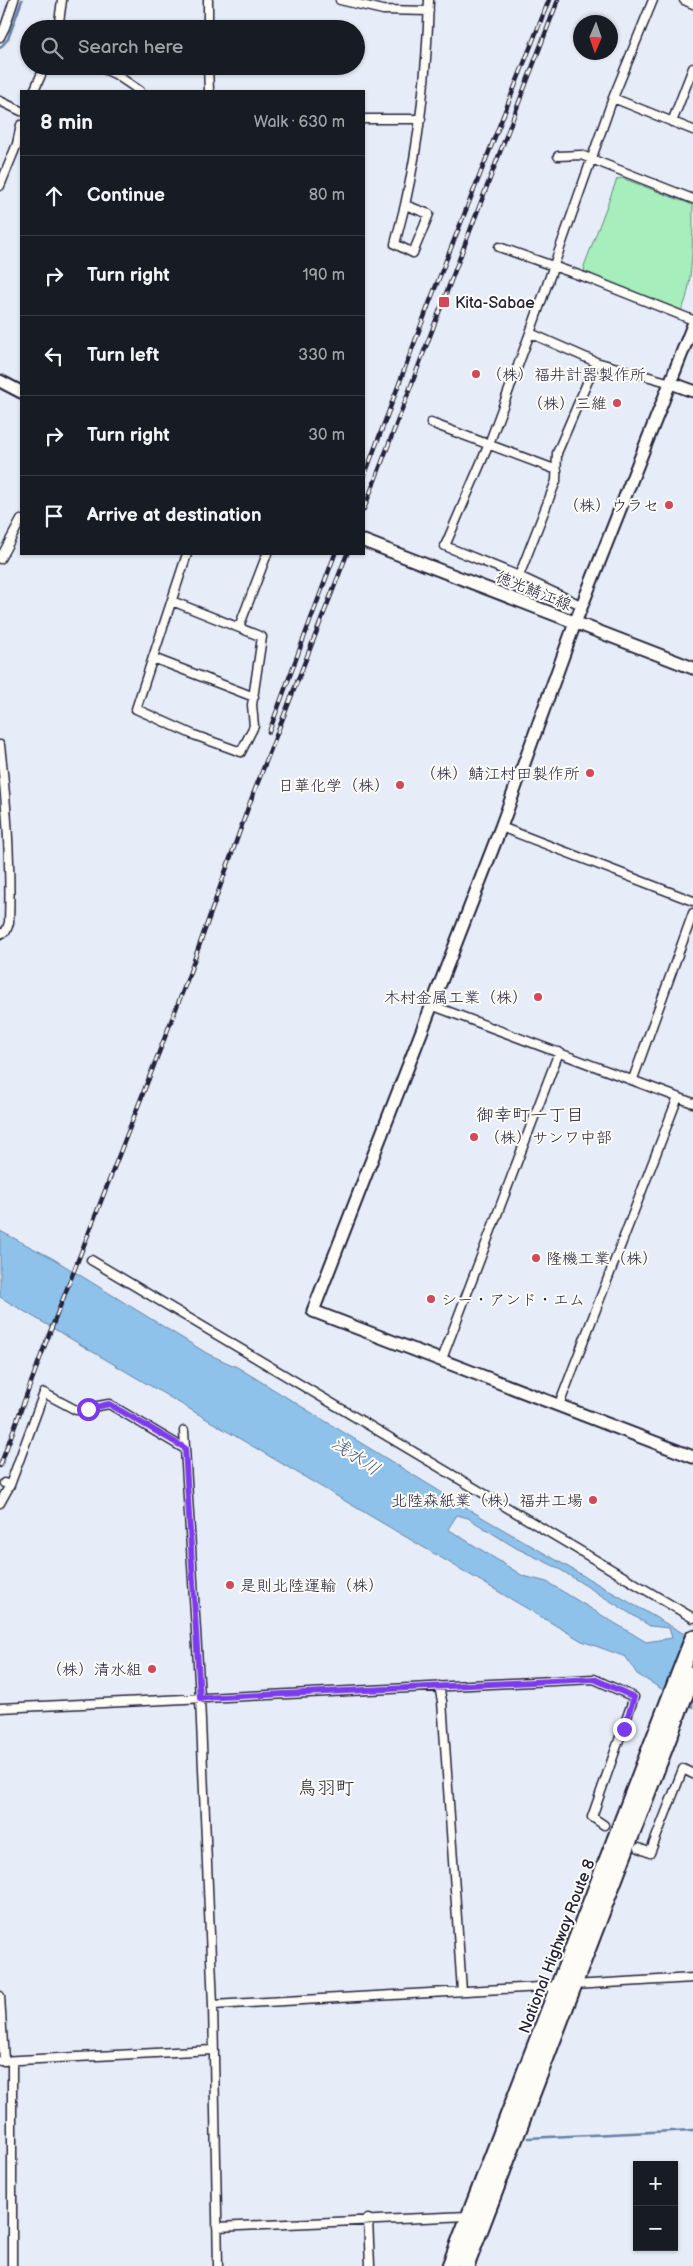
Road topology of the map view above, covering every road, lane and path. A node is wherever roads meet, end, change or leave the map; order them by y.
1 (14, 0) edge
2 (62, 0) edge
3 (208, 0) edge
4 (340, 0) edge
5 (429, 0) edge
6 (653, 0) edge
7 (684, 0) edge
8 (693, 4) edge
9 (429, 11) junction
10 (59, 20) edge
11 (208, 20) edge
12 (0, 37) edge
13 (693, 68) edge
14 (42, 75) edge
15 (116, 75) edge
16 (208, 75) edge
17 (34, 90) edge
18 (139, 90) edge
19 (209, 90) edge
20 (613, 98) junction
21 (0, 101) edge
22 (20, 111) edge
23 (365, 119) edge
24 (421, 119) junction
25 (672, 122) junction
26 (20, 130) edge
27 (693, 130) edge
28 (558, 156) dead end
29 (592, 160) junction
30 (0, 186) edge
31 (693, 199) edge
32 (405, 205) junction
33 (499, 247) dead end
34 (553, 266) junction
35 (693, 320) edge
36 (693, 325) edge
37 (530, 333) junction
38 (596, 362) junction
39 (0, 381) edge
40 (671, 383) junction
41 (20, 391) edge
42 (693, 391) edge
43 (431, 423) dead end
44 (488, 444) junction
45 (557, 470) junction
46 (20, 522) edge
47 (365, 541) edge
48 (187, 555) edge
49 (267, 555) edge
50 (0, 559) edge
51 (519, 576) junction
52 (172, 601) junction
53 (583, 606) junction
54 (575, 623) junction
55 (239, 627) junction
56 (153, 658) junction
57 (693, 668) edge
58 (254, 697) junction
59 (0, 745) edge
60 (501, 827) junction
61 (693, 901) edge
62 (693, 913) edge
63 (0, 934) edge
64 (431, 1005) junction
65 (559, 1052) junction
66 (633, 1079) junction
67 (678, 1097) junction
68 (693, 1103) edge
69 (91, 1260) dead end
70 (442, 1359) junction
71 (559, 1405) junction
72 (184, 1431) dead end
73 (185, 1448) junction
74 (693, 1456) edge
75 (0, 1503) edge
76 (693, 1618) edge
77 (693, 1638) edge
78 (693, 1674) edge
79 (440, 1686) junction
80 (200, 1698) junction
81 (0, 1708) edge
82 (671, 1714) junction
83 (693, 1774) edge
84 (604, 1825) dead end
85 (638, 1848) dead end
86 (693, 1978) edge
87 (566, 1986) junction
88 (462, 1991) junction
89 (0, 1996) edge
90 (213, 2005) junction
91 (213, 2050) junction
92 (5, 2061) edge
93 (468, 2216) junction
94 (368, 2219) junction
95 (217, 2227) junction
96 (12, 2266) edge
97 (218, 2266) edge
98 (370, 2266) edge
99 (450, 2266) edge
100 (466, 2266) edge

1 - 12 street
2 - 10 street
3 - 11 street
4 - 9 street
5 - 9 street
6 - 20 street
7 - 8 street
9 - 24 street
13 - 25 street
14 - 17 street
15 - 18 street
16 - 19 street
20 - 25 street
20 - 29 street
21 - 22 street
23 - 24 street
24 - 32 street
25 - 27 street
26 - 30 street
28 - 29 street
29 - 31 street
29 - 34 street
32 - 32 street
33 - 34 street
34 - 35 street
34 - 37 street
36 - 40 street
37 - 38 street
37 - 44 street
38 - 40 street
38 - 45 street
39 - 41 street
40 - 42 street
40 - 53 street
43 - 44 street
44 - 45 street
44 - 51 street
45 - 51 street
46 - 50 street
47 - 54 street, 徳光鯖江線
48 - 52 street
49 - 55 street
51 - 53 street
52 - 55 street
52 - 56 street
53 - 54 street
54 - 57 street, 徳光鯖江線
54 - 60 street
55 - 58 street
56 - 58 street
56 - 58 street
59 - 63 street
60 - 61 street
60 - 64 street
62 - 66 street
64 - 65 street
64 - 70 street
65 - 66 street
65 - 70 street
66 - 67 street
67 - 68 street
67 - 71 street
69 - 76 street
70 - 71 street
71 - 74 street
72 - 73 street
73 - 75 street
73 - 80 street
77 - 82 highway, National Highway Route 8
78 - 82 highway, National Highway Route 8
79 - 80 street
79 - 84 street
79 - 88 street
80 - 81 street
80 - 90 street
82 - 87 highway, National Highway Route 8
83 - 85 street
86 - 87 street
87 - 88 street
87 - 93 highway, National Highway Route 8
87 - 100 highway, National Highway Route 8
88 - 90 street
89 - 92 street
90 - 91 street
91 - 92 street
91 - 95 street
92 - 96 street
93 - 94 street
93 - 99 highway, National Highway Route 8
94 - 95 street
94 - 98 street
95 - 97 street

